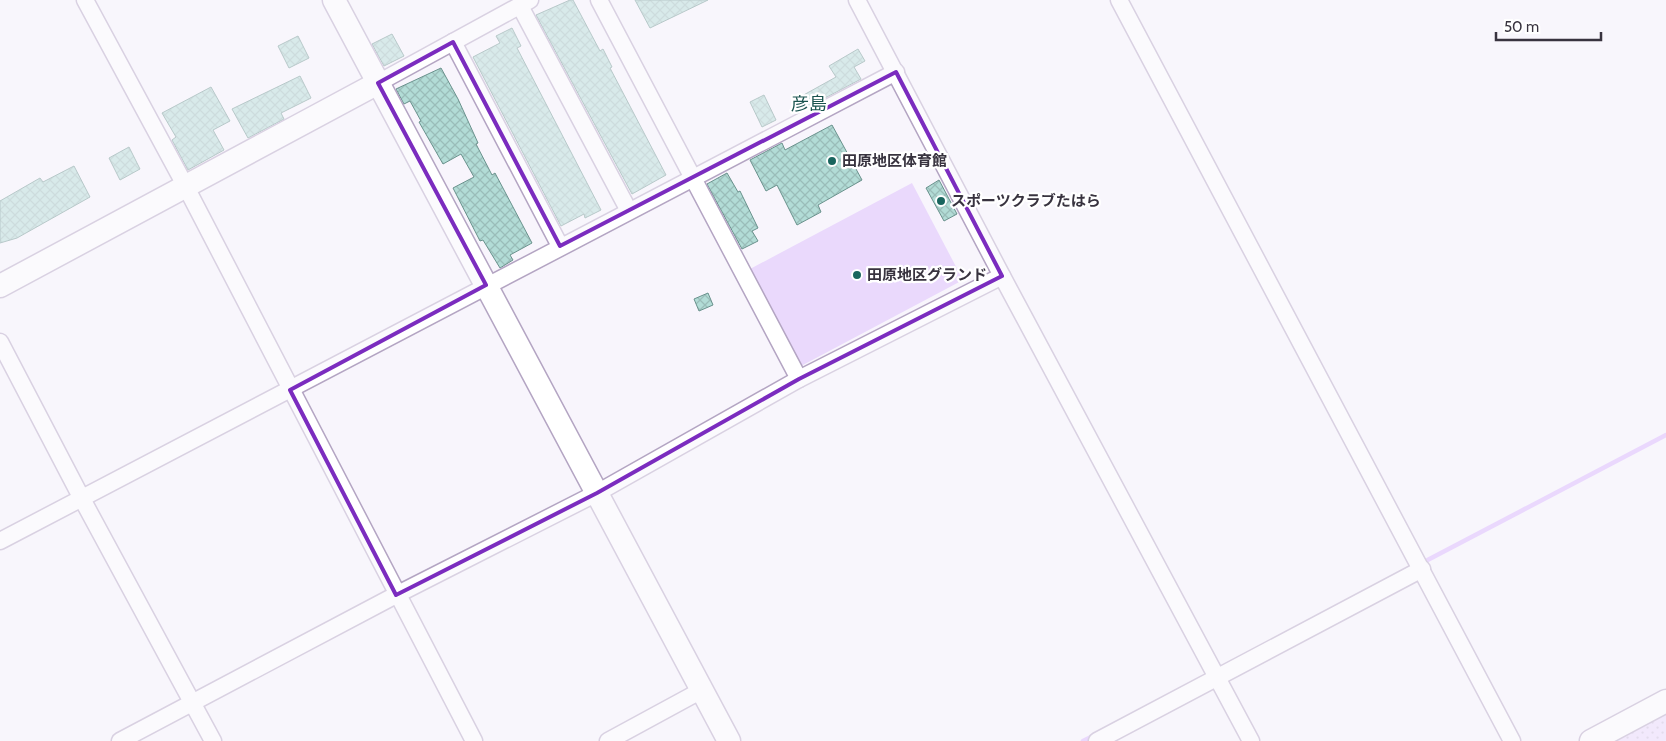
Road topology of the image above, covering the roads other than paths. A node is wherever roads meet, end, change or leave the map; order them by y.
1 (85, 0) edge
2 (334, 0) edge
3 (599, 0) edge
4 (857, 0) edge
5 (1119, 0) edge
6 (525, 3) edge
7 (453, 42) junction
8 (896, 72) junction
9 (378, 83) junction
10 (694, 178) junction
11 (186, 187) junction
12 (630, 211) junction
13 (560, 246) junction
14 (1002, 276) junction
15 (486, 285) junction
16 (0, 286) edge
17 (0, 342) edge
18 (800, 380) junction
19 (290, 390) junction
20 (597, 493) junction
21 (81, 497) junction
22 (0, 541) edge
23 (1420, 566) junction
24 (396, 595) junction
25 (1216, 673) junction
26 (702, 690) junction
27 (1666, 701) edge
28 (193, 702) junction
29 (120, 741) edge
30 (213, 741) edge
31 (474, 741) edge
32 (608, 741) edge
33 (729, 741) edge
34 (1097, 741) edge
35 (1251, 741) edge
36 (1512, 741) edge
37 (1591, 741) edge

1 - 11 street
2 - 9 street
3 - 10 street
4 - 8 street
5 - 23 street
6 - 7 street
6 - 12 street
7 - 9 street
7 - 13 street
8 - 10 street
8 - 14 street
9 - 11 street
9 - 15 street
10 - 12 street
10 - 18 street
11 - 16 street
11 - 19 street
12 - 13 street
13 - 15 street
14 - 18 street
14 - 25 street
15 - 19 street
15 - 20 street
17 - 21 street
18 - 20 street
19 - 21 street
19 - 24 street
20 - 24 street
20 - 26 street
21 - 22 street
21 - 28 street
23 - 25 street
23 - 36 street
24 - 28 street
24 - 31 street
25 - 34 street
25 - 35 street
26 - 32 street
26 - 33 street
27 - 37 street
28 - 29 street
28 - 30 street

